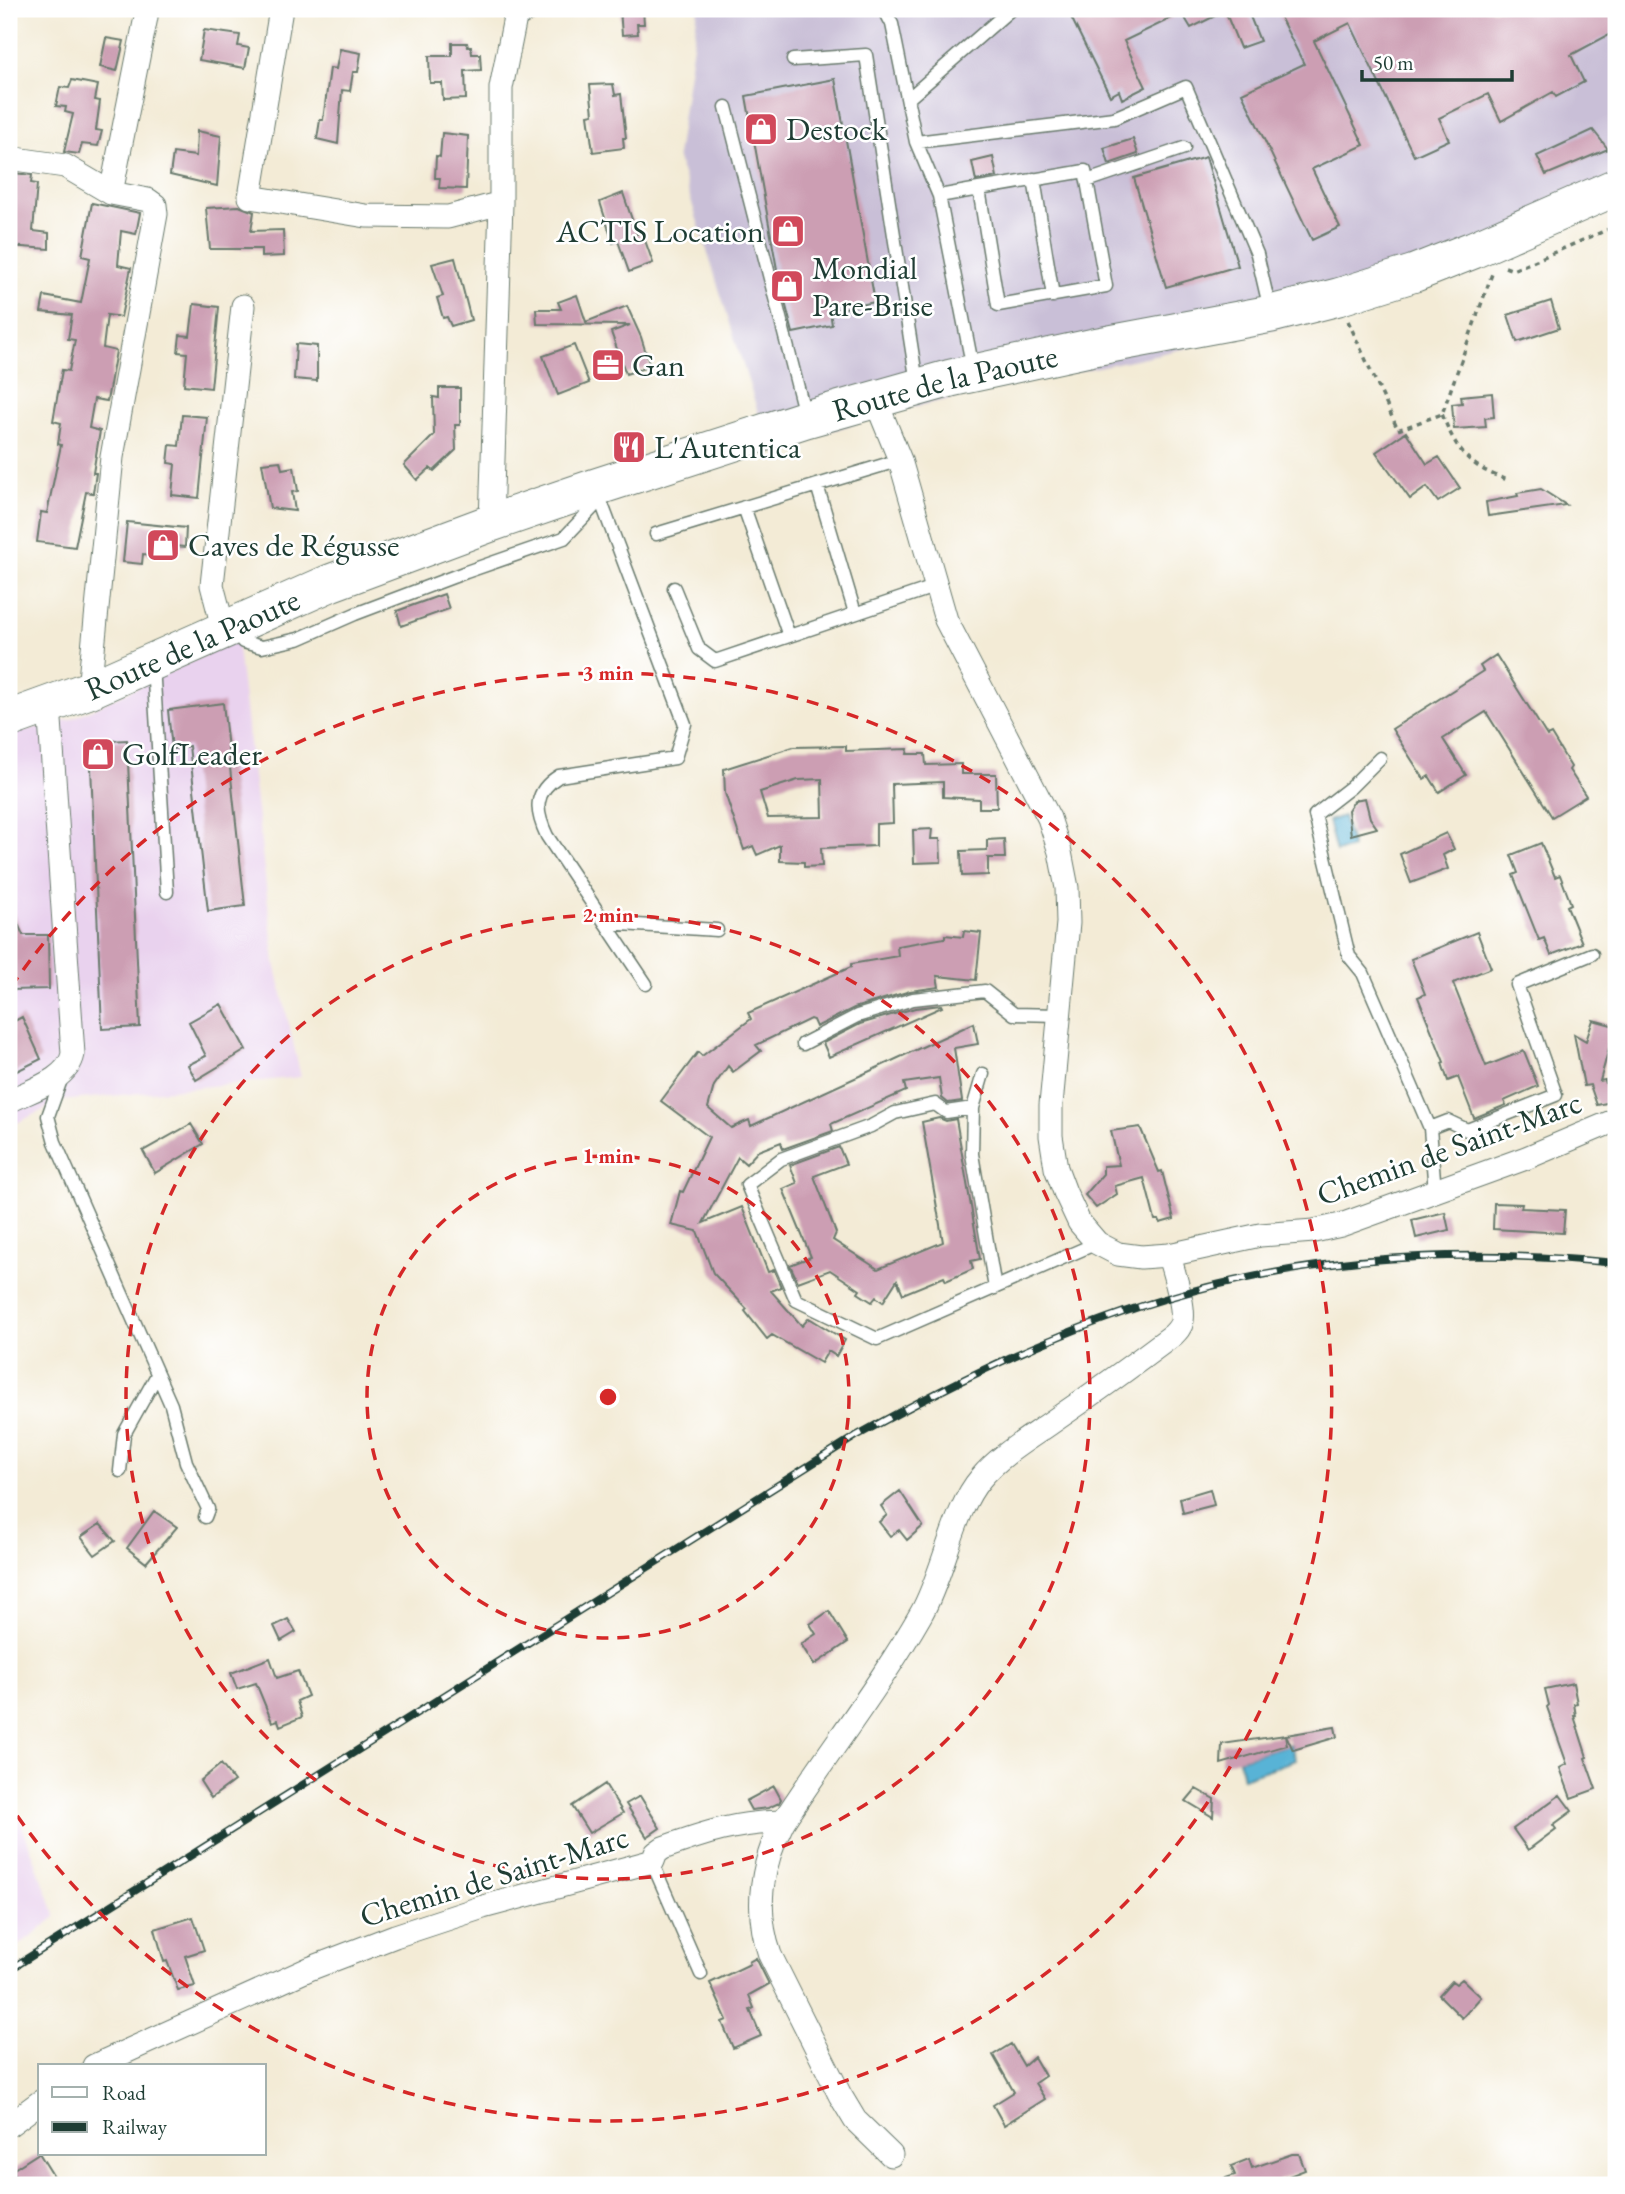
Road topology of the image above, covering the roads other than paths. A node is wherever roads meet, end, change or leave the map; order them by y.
1 (281, 9) edge
2 (539, 9) edge
3 (884, 9) edge
4 (1011, 9) edge
5 (146, 17) dead end
6 (514, 23) joint
7 (793, 60) dead end
8 (909, 97) junction
9 (726, 107) dead end
10 (916, 142) junction
11 (1184, 148) dead end
12 (9, 158) edge
13 (1034, 179) junction
14 (1087, 181) junction
15 (979, 189) junction
16 (111, 193) junction
17 (1614, 195) edge
18 (939, 196) junction
19 (501, 202) junction
20 (1053, 296) junction
21 (243, 306) dead end
22 (1271, 314) junction
23 (974, 373) junction
24 (918, 386) junction
25 (875, 399) junction
26 (806, 419) junction
27 (900, 460) junction
28 (817, 485) junction
29 (598, 493) junction
30 (744, 507) junction
31 (491, 523) junction
32 (656, 534) dead end
33 (937, 586) junction
34 (674, 588) dead end
35 (855, 613) junction
36 (228, 630) junction
37 (789, 636) junction
38 (153, 662) junction
39 (89, 690) junction
40 (49, 705) junction
41 (9, 719) edge
42 (1380, 758) dead end
43 (167, 892) dead end
44 (605, 923) junction
45 (716, 930) dead end
46 (1592, 954) dead end
47 (646, 984) dead end
48 (1059, 1015) junction
49 (803, 1044) dead end
50 (64, 1073) junction
51 (983, 1074) dead end
52 (9, 1101) edge
53 (973, 1108) junction
54 (1616, 1120) edge
55 (1430, 1128) junction
56 (1435, 1192) junction
57 (1097, 1243) junction
58 (1169, 1255) junction
59 (995, 1288) junction
60 (157, 1375) junction
61 (120, 1471) dead end
62 (205, 1517) dead end
63 (783, 1822) junction
64 (653, 1861) junction
65 (701, 1974) dead end
66 (98, 2064) edge
67 (38, 2103) edge
68 (9, 2125) edge
69 (891, 2155) dead end

1 - 19 street
2 - 6 lane
3 - 8 lane
4 - 8 lane
5 - 16 street
6 - 19 street
7 - 24 lane
8 - 10 lane
9 - 26 lane
10 - 18 lane
10 - 22 lane
11 - 14 lane
12 - 16 street
13 - 14 lane
13 - 15 lane
13 - 20 lane
14 - 20 lane
15 - 18 lane
15 - 20 lane
16 - 39 street
17 - 22 main road, Route de la Paoute
18 - 23 lane
19 - 31 street
21 - 36 street
22 - 23 main road, Route de la Paoute
23 - 24 main road, Route de la Paoute
24 - 25 main road, Route de la Paoute
25 - 26 main road, Route de la Paoute
25 - 27 street
26 - 29 main road, Route de la Paoute
27 - 28 lane
27 - 33 street
28 - 30 lane
28 - 35 lane
29 - 31 main road, Route de la Paoute
29 - 36 lane
29 - 44 lane
30 - 32 lane
30 - 37 lane
31 - 36 main road, Route de la Paoute
33 - 35 lane
33 - 48 street
34 - 37 lane
35 - 37 lane
36 - 38 main road, Route de la Paoute
38 - 39 main road, Route de la Paoute
38 - 43 lane
39 - 40 main road, Route de la Paoute
40 - 41 main road, Route de la Paoute
40 - 50 street
42 - 55 lane
44 - 45 lane
44 - 47 lane
46 - 55 lane
48 - 49 lane
48 - 57 street
50 - 52 street
50 - 60 lane
51 - 53 lane
53 - 59 lane
53 - 59 lane
54 - 56 street, Chemin de Saint-Marc
55 - 56 lane
56 - 58 street, Chemin de Saint-Marc
57 - 58 street, Chemin de Saint-Marc
57 - 59 lane
58 - 63 street
60 - 61 lane
60 - 62 lane
63 - 64 street, Chemin de Saint-Marc
63 - 69 street
64 - 65 lane
64 - 66 street, Chemin de Saint-Marc
67 - 68 street

